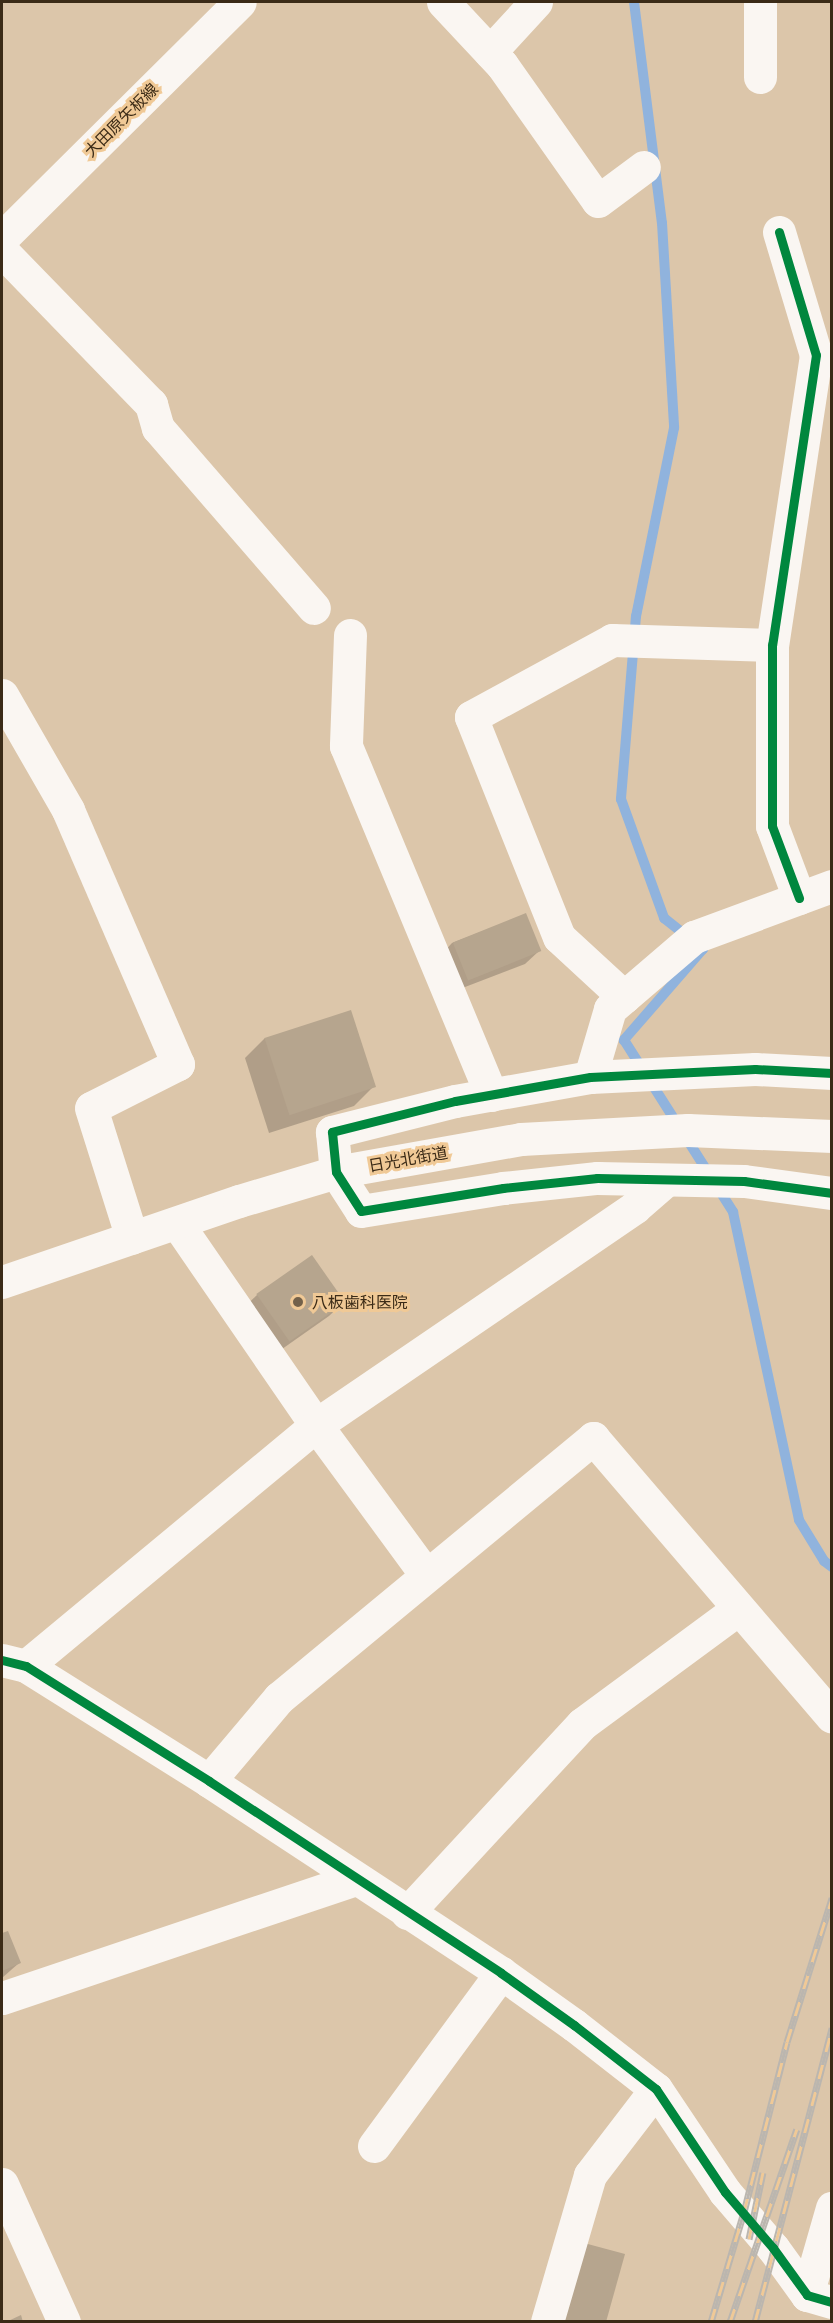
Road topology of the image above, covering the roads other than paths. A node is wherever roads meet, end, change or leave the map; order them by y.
1 (240, 2) edge
2 (443, 2) edge
3 (536, 2) edge
4 (760, 2) edge
5 (490, 52) junction
6 (760, 77) dead end
7 (644, 167) dead end
8 (779, 232) dead end
9 (2, 238) edge
10 (2, 251) edge
11 (314, 608) dead end
12 (350, 635) dead end
13 (772, 645) junction
14 (2, 695) edge
15 (831, 886) edge
16 (799, 898) junction
17 (624, 997) junction
18 (831, 1073) edge
19 (590, 1077) junction
20 (491, 1095) junction
21 (831, 1136) edge
22 (336, 1172) junction
23 (664, 1181) junction
24 (831, 1194) edge
25 (177, 1222) junction
26 (132, 1238) junction
27 (2, 1282) edge
28 (316, 1425) junction
29 (426, 1575) junction
30 (738, 1609) junction
31 (14, 1663) edge
32 (831, 1718) edge
33 (209, 1781) junction
34 (356, 1879) junction
35 (407, 1913) junction
36 (501, 1973) junction
37 (2, 1998) edge
38 (656, 2089) junction
39 (374, 2146) dead end
40 (2, 2184) edge
41 (831, 2208) edge
42 (819, 2299) edge
43 (64, 2322) edge
44 (548, 2322) edge

1 - 9 main road, 大田原矢板線
2 - 5 main road
3 - 5 main road
4 - 6 main road
5 - 7 main road
8 - 13 main road
10 - 11 main road
12 - 20 main road
13 - 16 main road
13 - 17 main road
14 - 26 main road
15 - 16 main road
16 - 17 main road
17 - 19 main road
18 - 19 main road
19 - 20 main road
20 - 22 main road
21 - 22 main road, 日光北街道
22 - 23 main road
22 - 25 main road, 日光北街道
23 - 24 main road
23 - 28 main road
25 - 26 main road, 日光北街道
25 - 28 main road
26 - 27 main road, 日光北街道
28 - 29 main road
28 - 31 main road
29 - 30 main road
29 - 33 main road
30 - 32 main road
30 - 35 main road
31 - 33 main road
33 - 34 main road
34 - 35 main road
34 - 37 main road
35 - 36 main road
36 - 38 main road
36 - 39 main road
38 - 42 main road
38 - 44 main road
40 - 43 main road
41 - 42 main road

